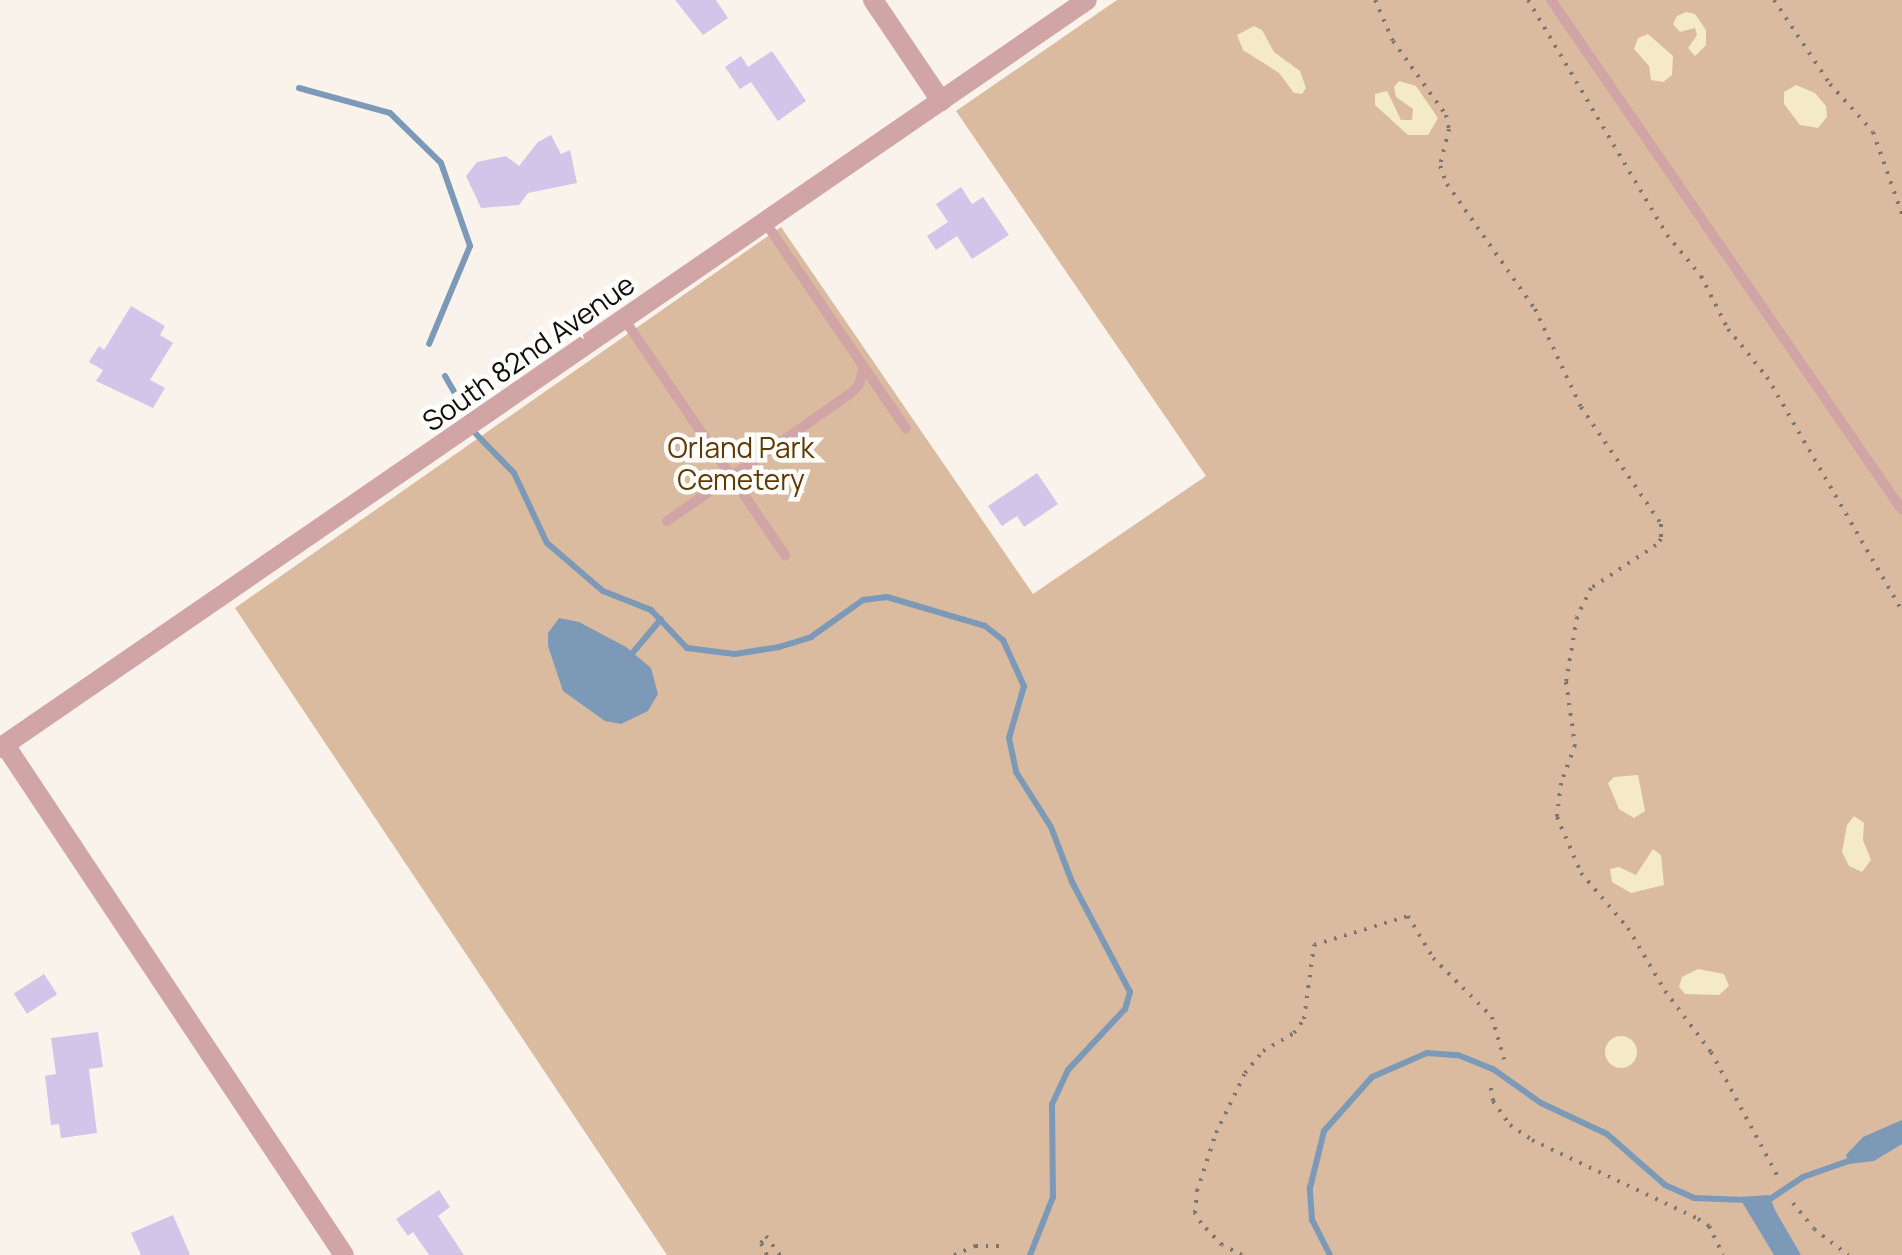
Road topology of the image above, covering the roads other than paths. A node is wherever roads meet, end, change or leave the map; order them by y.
1 (873, 0) edge
2 (1087, 0) edge
3 (1551, 0) edge
4 (941, 101) junction
5 (765, 222) junction
6 (624, 318) junction
7 (864, 370) junction
8 (906, 429) dead end
9 (732, 476) junction
10 (1902, 510) edge
11 (667, 522) dead end
12 (784, 555) dead end
13 (2, 747) edge
14 (344, 1255) edge

1 - 4 street
2 - 4 street, South 82nd Avenue
3 - 10 lane
4 - 5 street, South 82nd Avenue
5 - 6 street, South 82nd Avenue
5 - 7 lane
6 - 9 lane
6 - 13 street, South 82nd Avenue
7 - 8 lane
7 - 9 lane
9 - 11 lane
9 - 12 lane
13 - 14 street

